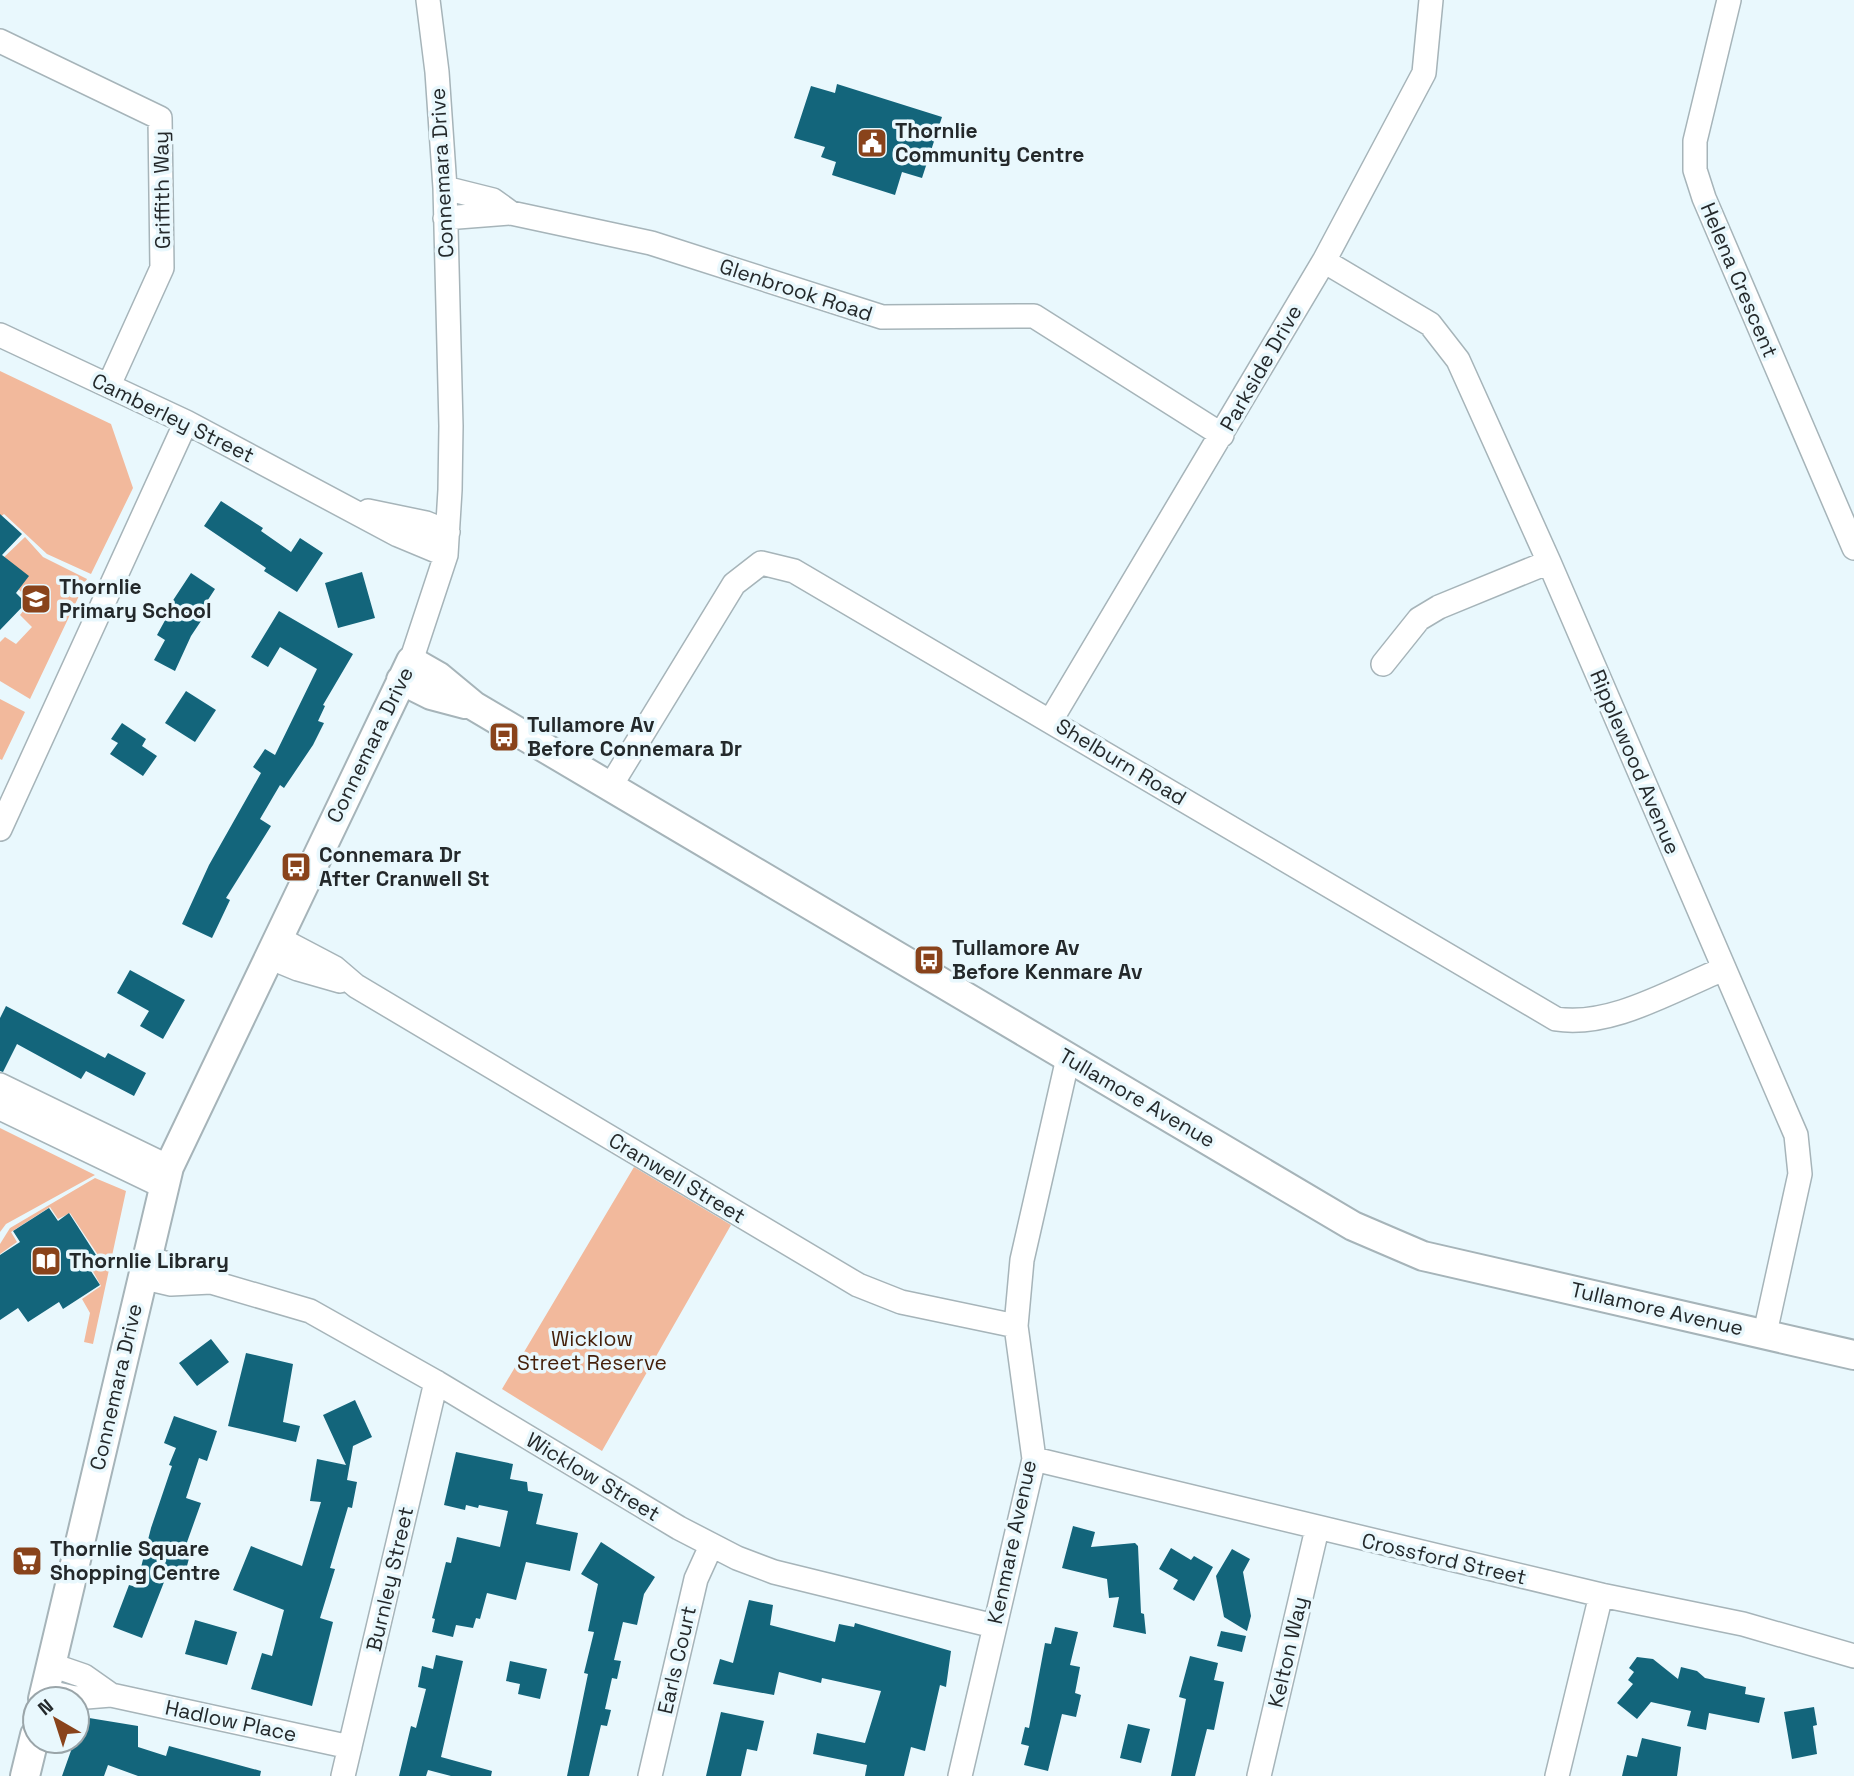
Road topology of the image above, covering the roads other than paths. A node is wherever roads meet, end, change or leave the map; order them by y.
1 (428, 0) edge
2 (1431, 0) edge
3 (1730, 0) edge
4 (0, 41) edge
5 (444, 188) junction
6 (510, 213) junction
7 (445, 218) junction
8 (1324, 261) junction
9 (0, 335) edge
10 (108, 385) junction
11 (186, 422) junction
12 (1222, 435) junction
13 (344, 506) junction
14 (448, 532) junction
15 (1854, 548) edge
16 (446, 555) junction
17 (1549, 562) junction
18 (1383, 664) dead end
19 (406, 671) junction
20 (1051, 720) junction
21 (610, 787) junction
22 (0, 829) edge
23 (274, 947) junction
24 (1724, 968) junction
25 (1068, 1058) junction
26 (0, 1085) edge
27 (0, 1108) edge
28 (166, 1176) junction
29 (144, 1267) junction
30 (1016, 1326) junction
31 (1765, 1334) junction
32 (1854, 1355) edge
33 (436, 1382) junction
34 (1034, 1459) junction
35 (1317, 1529) junction
36 (711, 1546) junction
37 (1601, 1595) junction
38 (994, 1626) junction
39 (1854, 1656) edge
40 (47, 1685) edge
41 (350, 1747) junction
42 (30, 1755) edge
43 (25, 1776) edge
44 (344, 1776) edge
45 (650, 1776) edge
46 (960, 1776) edge
47 (1259, 1776) edge
48 (1557, 1776) edge

1 - 5 street, Connemara Drive
2 - 8 street, Parkside Drive
3 - 15 street, Helena Crescent
4 - 10 street, Griffith Way
5 - 6 street, Glenbrook Road
5 - 7 street, Connemara Drive
6 - 7 street, Glenbrook Road
6 - 12 street, Glenbrook Road
7 - 14 street, Connemara Drive
8 - 12 street, Parkside Drive
8 - 17 street, Ripplewood Avenue
9 - 10 street, Camberley Street
10 - 11 street, Camberley Street
11 - 13 street, Camberley Street
11 - 22 street
12 - 20 street, Parkside Drive
13 - 14 street, Camberley Street
13 - 16 street, Camberley Street
14 - 16 street, Connemara Drive
16 - 19 street, Connemara Drive
17 - 18 street
17 - 24 street, Ripplewood Avenue
19 - 21 street, Tullamore Avenue
19 - 23 street, Connemara Drive
20 - 21 street, Shelburn Road
20 - 24 street, Shelburn Road
21 - 25 street, Tullamore Avenue
23 - 28 street, Connemara Drive
23 - 30 street, Cranwell Street
24 - 31 street, Ripplewood Avenue
25 - 30 street, Kenmare Avenue
25 - 31 street, Tullamore Avenue
26 - 28 street
27 - 28 street
28 - 29 street, Connemara Drive
29 - 33 street, Wicklow Street
29 - 40 street, Connemara Drive
30 - 34 street, Kenmare Avenue
31 - 32 street, Tullamore Avenue
33 - 36 street, Wicklow Street
33 - 41 street, Burnley Street
34 - 35 street, Crossford Street
34 - 38 street, Kenmare Avenue
35 - 37 street, Crossford Street
35 - 47 street, Kelton Way
36 - 38 street, Wicklow Street
36 - 45 street, Earls Court
37 - 39 street, Crossford Street
37 - 48 street
38 - 46 street, Kenmare Avenue
40 - 41 street, Hadlow Place
41 - 44 street, Burnley Street
42 - 43 street

